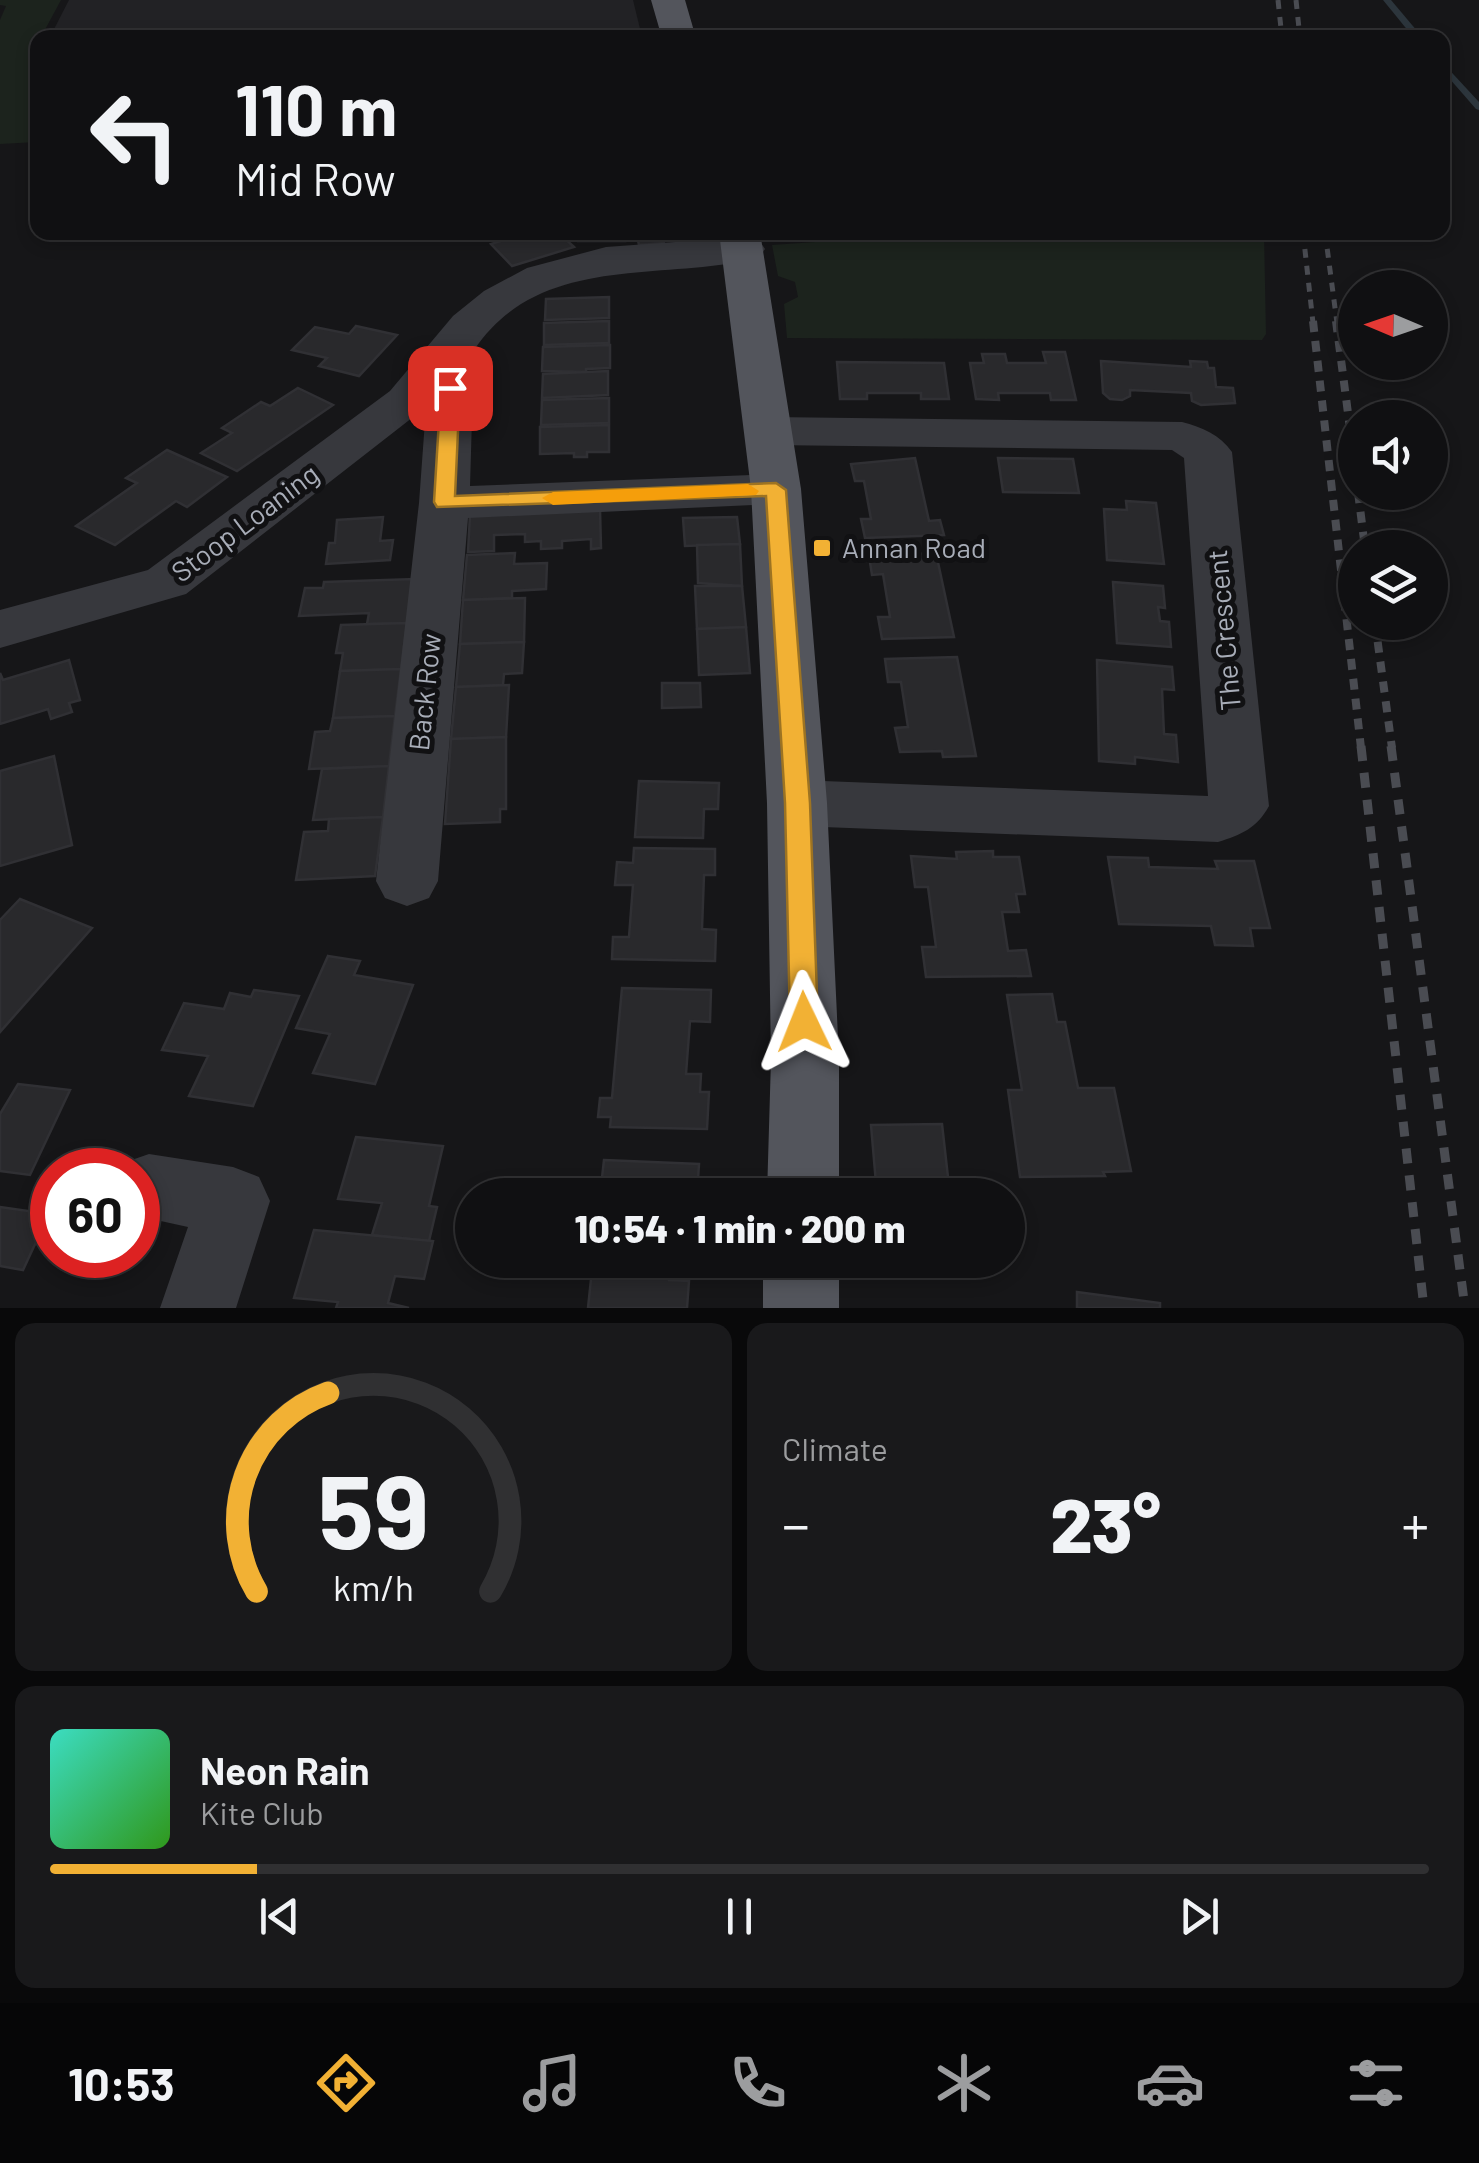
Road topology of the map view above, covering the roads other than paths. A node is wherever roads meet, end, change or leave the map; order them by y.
1 (668, 0) edge
2 (677, 30) edge
3 (742, 241) edge
4 (452, 350) junction
5 (770, 431) junction
6 (776, 490) junction
7 (444, 502) junction
8 (0, 628) edge
9 (798, 803) junction
10 (406, 881) dead end
11 (803, 1178) edge
12 (160, 1189) edge
13 (801, 1278) edge
14 (198, 1308) edge
15 (800, 1308) edge

1 - 2 main road
3 - 4 street, Stoop Loaning
3 - 5 main road
4 - 7 street, Back Row
4 - 8 street, Stoop Loaning
5 - 6 main road
5 - 9 street, The Crescent
6 - 7 street
6 - 9 main road
7 - 10 street, Back Row
9 - 11 main road
12 - 14 street
13 - 15 main road

